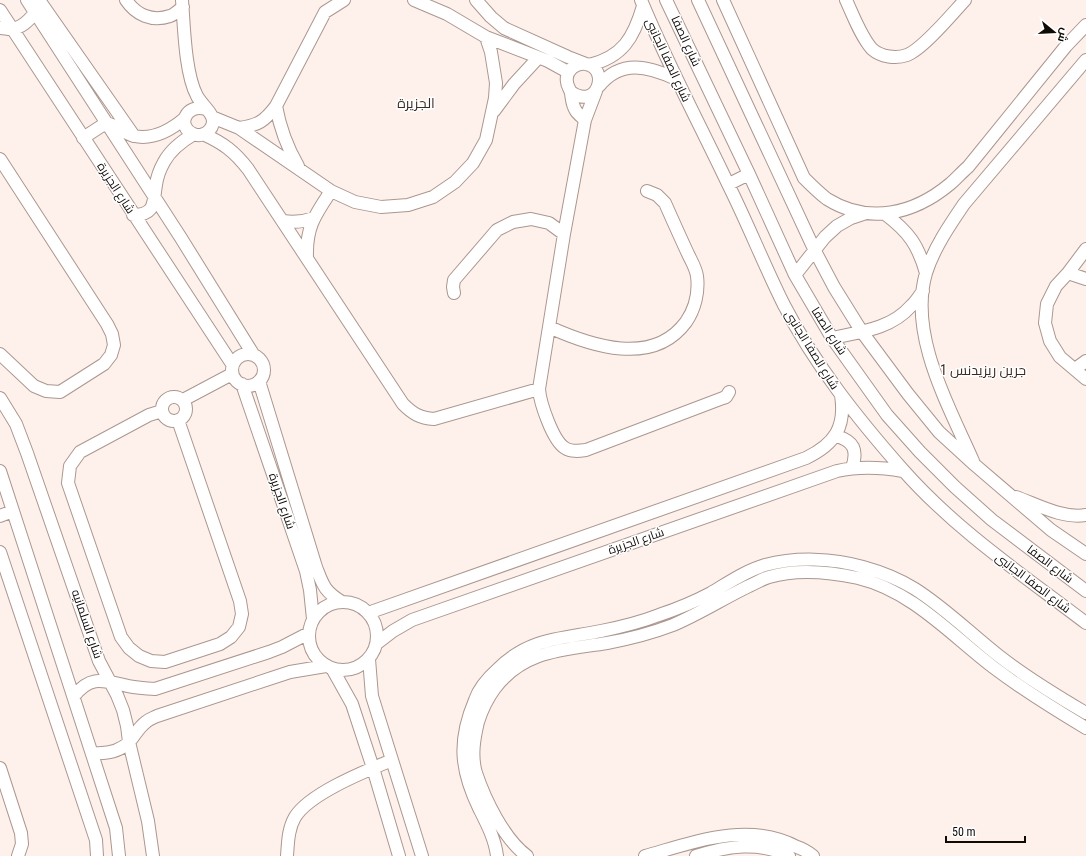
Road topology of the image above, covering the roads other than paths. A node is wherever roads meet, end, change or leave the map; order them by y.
1 (27, 0) edge
2 (39, 0) edge
3 (126, 0) edge
4 (344, 0) edge
5 (437, 0) edge
6 (476, 0) edge
7 (666, 0) edge
8 (698, 0) edge
9 (723, 0) edge
10 (846, 0) edge
11 (965, 0) edge
12 (420, 3) edge
13 (642, 3) edge
14 (183, 4) edge
15 (0, 10) edge
16 (35, 13) junction
17 (1086, 25) edge
18 (6, 29) edge
19 (486, 37) junction
20 (617, 53) junction
21 (538, 58) junction
22 (1086, 60) edge
23 (588, 64) junction
24 (624, 69) junction
25 (568, 72) junction
26 (676, 79) junction
27 (597, 88) junction
28 (571, 92) junction
29 (276, 106) junction
30 (209, 113) junction
31 (493, 114) junction
32 (185, 118) junction
33 (585, 120) junction
34 (106, 123) junction
35 (239, 128) junction
36 (199, 134) junction
37 (134, 136) junction
38 (83, 138) junction
39 (0, 159) edge
40 (300, 169) junction
41 (749, 174) junction
42 (804, 178) junction
43 (728, 184) junction
44 (786, 188) junction
45 (331, 191) junction
46 (647, 191) dead end
47 (155, 199) junction
48 (867, 213) junction
49 (885, 214) junction
50 (133, 215) junction
51 (314, 218) junction
52 (283, 221) junction
53 (564, 234) junction
54 (1086, 249) edge
55 (816, 250) junction
56 (307, 258) junction
57 (926, 273) junction
58 (1068, 273) junction
59 (795, 275) junction
60 (1086, 280) edge
61 (923, 291) junction
62 (454, 293) dead end
63 (549, 327) junction
64 (862, 332) junction
65 (832, 338) junction
66 (0, 354) edge
67 (253, 354) junction
68 (1086, 361) edge
69 (232, 369) junction
70 (1075, 369) junction
71 (1086, 379) edge
72 (259, 381) junction
73 (242, 384) junction
74 (539, 389) junction
75 (729, 392) dead end
76 (841, 395) junction
77 (0, 398) edge
78 (183, 400) junction
79 (162, 411) junction
80 (178, 420) junction
81 (836, 436) junction
82 (975, 465) junction
83 (852, 468) junction
84 (0, 471) edge
85 (903, 471) junction
86 (2, 485) edge
87 (1010, 495) junction
88 (13, 512) junction
89 (1086, 515) edge
90 (0, 516) edge
91 (592, 533) junction
92 (0, 552) edge
93 (600, 554) junction
94 (1086, 554) edge
95 (803, 560) junction
96 (804, 572) junction
97 (734, 579) junction
98 (740, 590) junction
99 (1086, 591) edge
100 (342, 602) junction
101 (368, 613) junction
102 (313, 619) junction
103 (1086, 623) edge
104 (309, 633) junction
105 (376, 644) junction
106 (369, 659) junction
107 (329, 668) junction
108 (110, 681) junction
109 (74, 696) junction
110 (1086, 713) edge
111 (1086, 728) edge
112 (129, 742) junction
113 (93, 753) junction
114 (392, 760) junction
115 (0, 768) edge
116 (373, 768) junction
117 (791, 852) edge
118 (18, 856) edge
119 (97, 856) edge
120 (119, 856) edge
121 (153, 856) edge
122 (287, 856) edge
123 (399, 856) edge
124 (422, 856) edge
125 (498, 856) edge
126 (513, 856) edge
127 (523, 856) edge
128 (527, 856) edge
129 (645, 856) edge
130 (696, 856) edge
131 (813, 856) edge

1 - 16 street
2 - 37 street
3 - 14 street
4 - 29 street
5 - 12 street
6 - 23 street
7 - 41 street, شارع الصفا
8 - 44 street
9 - 42 street
10 - 11 street
12 - 19 street
13 - 20 street
13 - 26 street, شارع الصفا الجانبى
14 - 30 street
15 - 18 street, شارع الجزيرة
16 - 18 street
16 - 34 street
17 - 49 street
18 - 38 street, شارع الجزيرة
19 - 21 street
19 - 31 street
20 - 23 street
20 - 24 street
21 - 25 street
21 - 31 street
22 - 57 street
23 - 25 street
23 - 27 street
24 - 26 street
24 - 27 street
25 - 28 street
26 - 43 street, شارع الصفا الجانبى
27 - 28 street
27 - 33 street
28 - 33 street
29 - 35 street
29 - 40 street
30 - 32 street
30 - 35 street
30 - 36 street
31 - 45 street
32 - 36 street
32 - 37 street
33 - 53 street
34 - 37 street
34 - 38 street
34 - 47 street
35 - 40 street
36 - 47 street
36 - 52 street
38 - 50 street, شارع الجزيرة
39 - 66 street
40 - 45 street
41 - 43 street
41 - 59 street, شارع الصفا
42 - 44 street
42 - 48 street
43 - 76 street, شارع الصفا الجانبى
44 - 55 street
45 - 51 street
46 - 63 street
47 - 50 street
47 - 67 street
48 - 49 street
48 - 55 street
49 - 57 street
50 - 69 street, شارع الجزيرة
51 - 52 street
51 - 56 street
52 - 56 street
53 - 62 street
53 - 63 street
54 - 58 street
55 - 59 street
55 - 64 street
56 - 74 street
57 - 61 street
58 - 60 street
58 - 70 street
59 - 65 street, شارع الصفا
61 - 64 street
61 - 82 street
63 - 74 street
64 - 65 street
64 - 82 street
65 - 99 street, شارع الصفا
67 - 69 street
67 - 72 street
68 - 70 street
69 - 73 street
69 - 78 street
70 - 71 street
72 - 73 street
72 - 100 street, شارع الجزيرة
73 - 102 street, شارع الجزيرة
74 - 75 street
76 - 81 street, شارع الجزيرة
76 - 85 street, شارع الصفا الجانبى
77 - 108 street, شارع السلمانيه
78 - 79 street
78 - 80 street
79 - 80 street
79 - 80 street
81 - 83 street
81 - 91 street, شارع الجزيرة
82 - 87 street
83 - 85 street, شارع الجزيرة
83 - 93 street, شارع الجزيرة
84 - 86 street
85 - 103 street, شارع الصفا الجانبى
86 - 88 street
87 - 89 street
87 - 94 street
88 - 90 street
88 - 109 street
91 - 93 street
91 - 101 street, شارع الجزيرة
92 - 119 street
93 - 105 street, شارع الجزيرة
95 - 96 street
95 - 97 street
95 - 110 street
96 - 98 street
96 - 111 street
97 - 98 street
97 - 125 street
98 - 128 street
100 - 101 street
100 - 102 street
101 - 105 street
102 - 104 street
104 - 107 street
104 - 108 street
105 - 106 street
106 - 107 street
106 - 114 street
107 - 112 street
107 - 116 street
108 - 109 street
108 - 112 street, شارع السلمانيه
109 - 113 street
112 - 113 street
112 - 121 street, شارع السلمانيه
113 - 120 street
114 - 116 street
114 - 124 street
115 - 118 street
116 - 122 street
116 - 123 street
117 - 129 street
117 - 130 street
117 - 131 street
126 - 127 street

